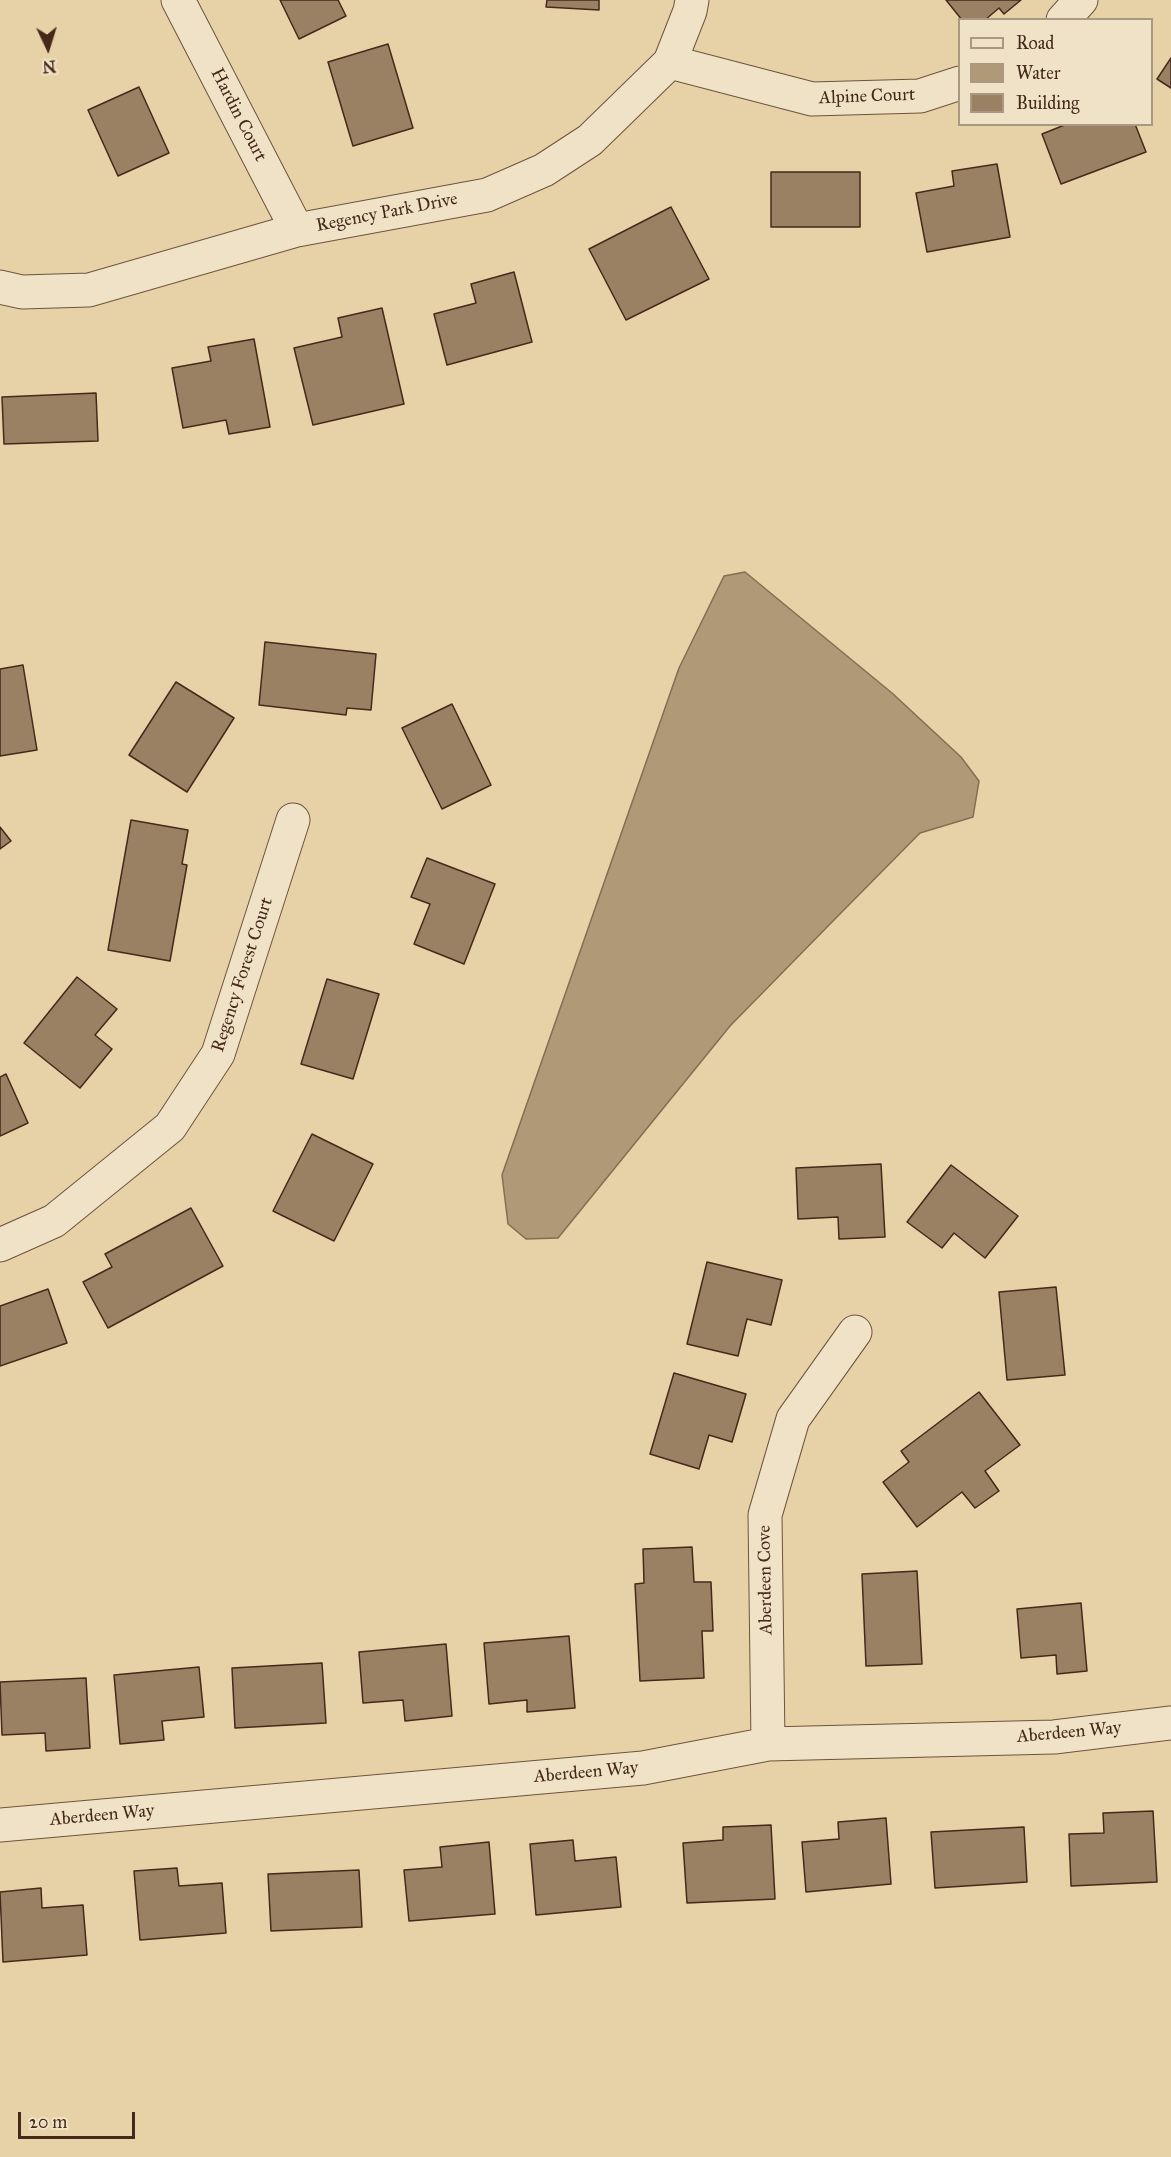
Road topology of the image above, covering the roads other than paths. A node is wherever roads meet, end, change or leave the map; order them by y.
1 (178, 0) edge
2 (692, 0) edge
3 (1081, 0) edge
4 (1066, 18) edge
5 (670, 63) junction
6 (958, 84) edge
7 (297, 230) junction
8 (0, 287) edge
9 (293, 820) dead end
10 (0, 1245) edge
11 (855, 1332) dead end
12 (1171, 1723) edge
13 (768, 1744) junction
14 (0, 1825) edge

1 - 7 street, Hardin Court
2 - 5 street, Regency Park Drive
3 - 4 street
5 - 6 street, Alpine Court
5 - 7 street, Regency Park Drive
7 - 8 street, Regency Park Drive
9 - 10 street, Regency Forest Court
11 - 13 street, Aberdeen Cove
12 - 13 street, Aberdeen Way
13 - 14 street, Aberdeen Way

